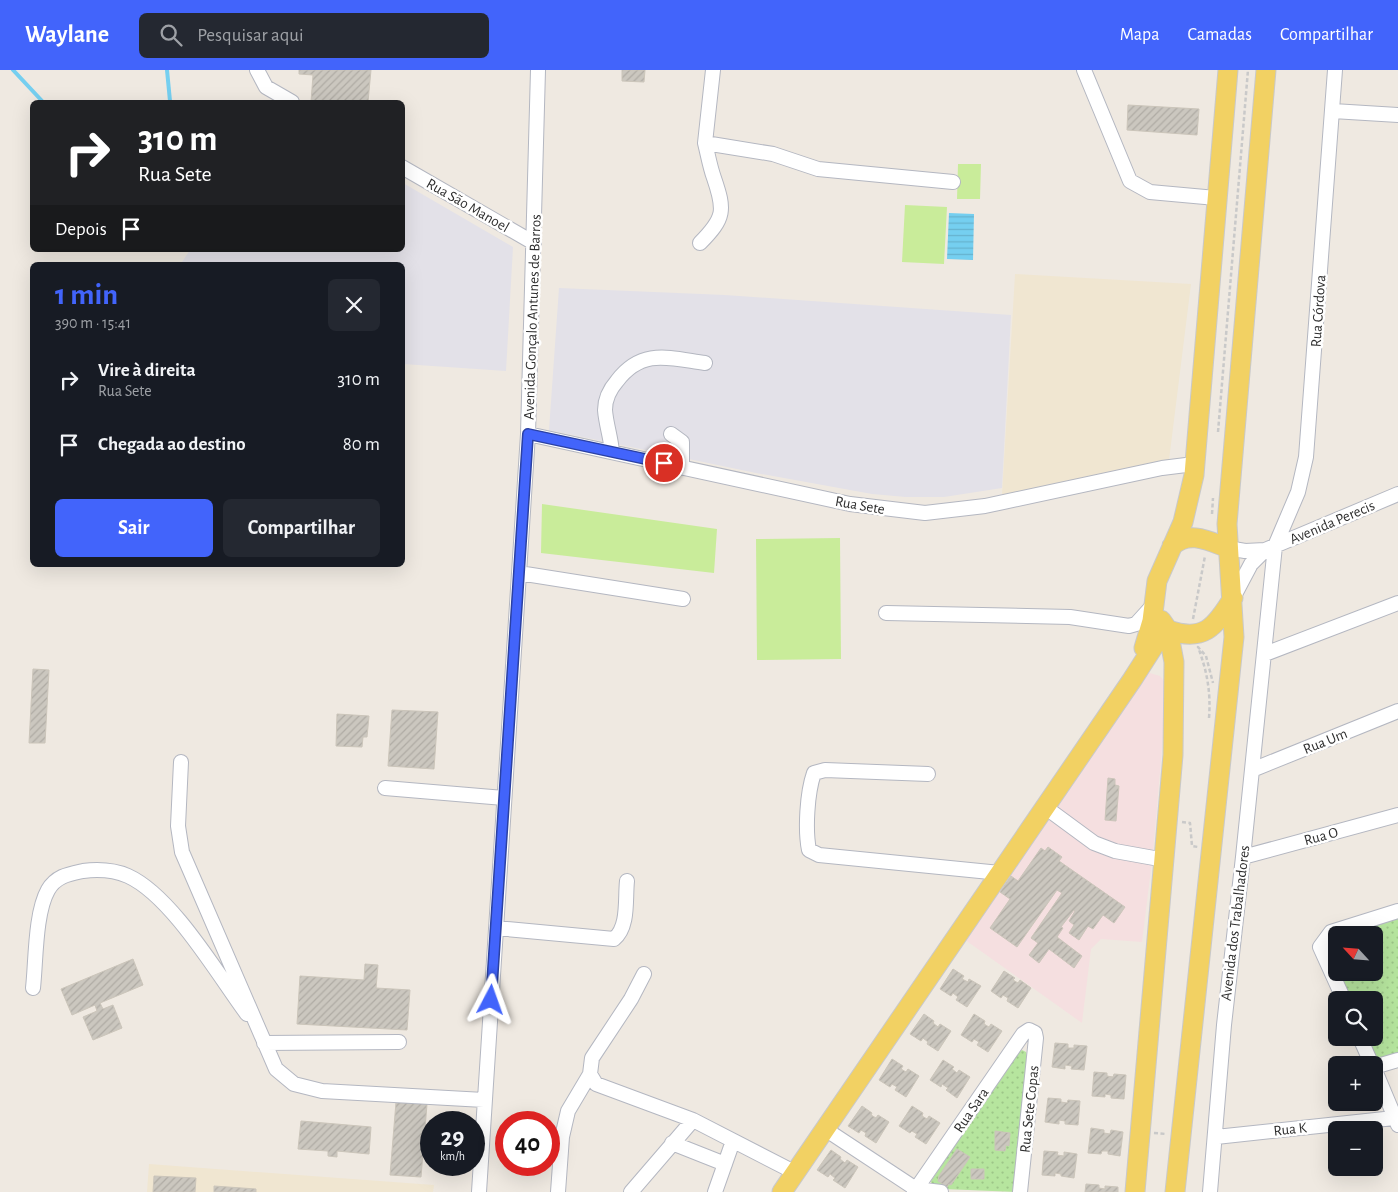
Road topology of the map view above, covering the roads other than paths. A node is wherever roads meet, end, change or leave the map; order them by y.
1 (257, 70) edge
2 (538, 70) edge
3 (712, 70) edge
4 (1084, 70) edge
5 (1228, 70) edge
6 (1266, 70) edge
7 (1335, 70) edge
8 (289, 100) edge
9 (1333, 111) junction
10 (1398, 115) edge
11 (705, 144) junction
12 (405, 169) edge
13 (953, 182) dead end
14 (1216, 198) junction
15 (534, 243) junction
16 (700, 243) dead end
17 (706, 363) dead end
18 (528, 434) junction
19 (670, 434) dead end
20 (612, 452) junction
21 (1194, 464) junction
22 (682, 467) junction
23 (1398, 485) edge
24 (1392, 497) edge
25 (1172, 546) junction
26 (1228, 548) junction
27 (1270, 548) junction
28 (519, 573) junction
29 (1233, 598) junction
30 (683, 599) dead end
31 (1155, 603) junction
32 (1398, 603) edge
33 (886, 613) dead end
34 (1167, 628) junction
35 (1264, 654) junction
36 (1132, 680) junction
37 (1398, 712) edge
38 (181, 762) dead end
39 (1252, 770) junction
40 (928, 774) dead end
41 (386, 788) dead end
42 (504, 798) junction
43 (1045, 807) junction
44 (1398, 815) edge
45 (1244, 857) junction
46 (1165, 860) junction
47 (1000, 873) junction
48 (627, 881) dead end
49 (1398, 911) edge
50 (496, 928) junction
51 (644, 974) dead end
52 (33, 988) dead end
53 (1340, 991) edge
54 (1029, 1030) joint
55 (263, 1039) junction
56 (399, 1042) dead end
57 (1398, 1060) edge
58 (1383, 1064) edge
59 (590, 1074) junction
60 (1383, 1091) edge
61 (484, 1100) junction
62 (693, 1120) junction
63 (1396, 1122) edge
64 (825, 1129) junction
65 (1216, 1137) junction
66 (733, 1141) junction
67 (672, 1143) junction
68 (725, 1164) junction
69 (796, 1173) junction
70 (915, 1191) edge
71 (479, 1192) edge
72 (558, 1192) edge
73 (631, 1192) edge
74 (715, 1192) edge
75 (782, 1192) edge
76 (941, 1192) edge
77 (1020, 1192) edge
78 (1135, 1192) edge
79 (1175, 1192) edge
80 (1210, 1192) edge

1 - 8 street
2 - 15 street, Avenida Gonçalo Antunes de Barros
3 - 11 street
4 - 14 street
5 - 14 main road
6 - 26 main road
7 - 9 street, Rua Córdova
9 - 10 street
9 - 27 street, Rua Córdova
11 - 13 street
11 - 16 street
12 - 15 street, Rua São Manoel
14 - 21 main road
15 - 18 street, Avenida Gonçalo Antunes de Barros
17 - 20 street
18 - 20 street, Rua Sete
18 - 28 street, Avenida Gonçalo Antunes de Barros
19 - 22 street
20 - 22 street, Rua Sete
21 - 22 street, Rua Sete
21 - 25 main road
23 - 24 street
24 - 27 street, Avenida Perecis
25 - 26 main road
25 - 31 main road
26 - 27 street, Avenida Perecis
26 - 29 main road
27 - 29 street, Avenida Perecis
27 - 35 street, Avenida dos Trabalhadores
28 - 30 street
28 - 42 street, Avenida Gonçalo Antunes de Barros
29 - 34 main road
29 - 79 main road
31 - 33 street
31 - 34 main road
31 - 36 main road
32 - 35 street
34 - 36 main road
34 - 46 main road
35 - 39 street, Avenida dos Trabalhadores
36 - 43 main road
37 - 39 street, Rua Um
38 - 55 street
39 - 45 street, Avenida dos Trabalhadores
40 - 47 street
41 - 42 street
42 - 50 street, Avenida Gonçalo Antunes de Barros
43 - 46 street
43 - 47 main road
44 - 45 street, Rua O
45 - 65 street, Avenida dos Trabalhadores
46 - 78 main road
47 - 64 main road
48 - 50 street
49 - 53 street
50 - 61 street, Avenida Gonçalo Antunes de Barros
51 - 59 street
52 - 55 street
54 - 70 street, Rua Sara
54 - 77 street, Rua Sete Copas
55 - 56 street
55 - 61 street
57 - 58 street
59 - 62 street
59 - 72 street
60 - 63 street
61 - 71 street, Avenida Gonçalo Antunes de Barros
62 - 66 street
62 - 67 street
63 - 65 street, Rua K
64 - 69 main road
64 - 70 street
65 - 80 street, Avenida dos Trabalhadores
66 - 68 street
66 - 69 street
67 - 68 street
67 - 73 street
68 - 74 street
69 - 75 main road
70 - 76 street

